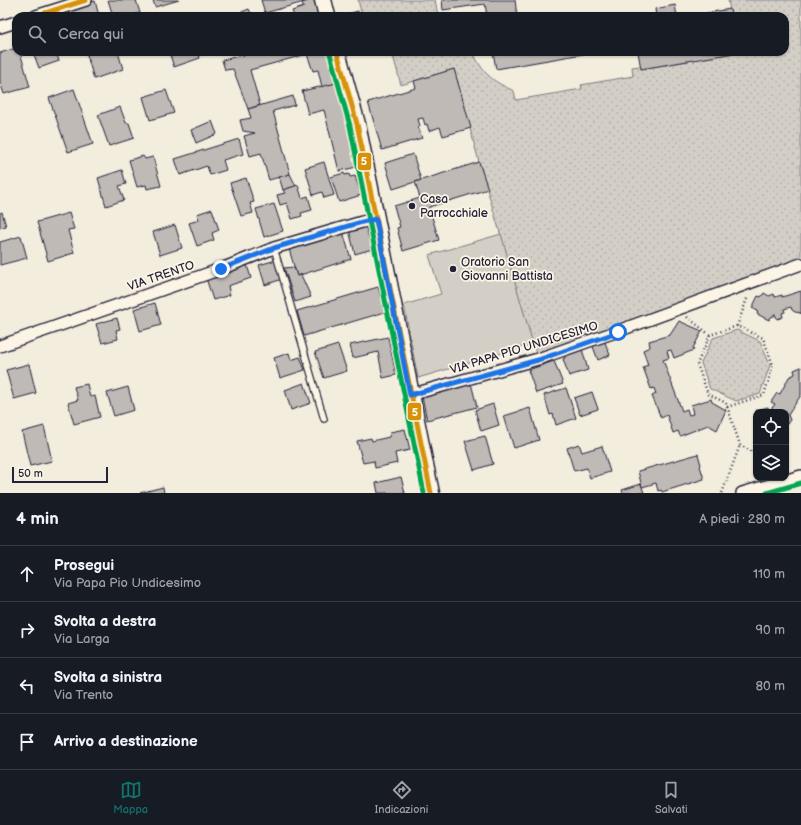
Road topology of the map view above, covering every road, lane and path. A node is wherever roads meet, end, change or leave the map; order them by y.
1 (86, 0) edge
2 (323, 0) edge
3 (48, 12) edge
4 (326, 12) edge
5 (12, 23) edge
6 (0, 27) edge
7 (338, 56) edge
8 (376, 219) junction
9 (274, 248) junction
10 (801, 264) edge
11 (753, 282) junction
12 (677, 310) junction
13 (737, 326) junction
14 (710, 335) junction
15 (0, 346) edge
16 (410, 395) junction
17 (727, 407) junction
18 (324, 419) dead end
19 (740, 445) junction
20 (753, 452) edge
21 (801, 476) edge
22 (432, 493) edge
23 (722, 493) edge
24 (742, 493) edge

1 - 3 street
2 - 4 street
5 - 6 street
7 - 8 street
8 - 9 street, VIA TRENTO
8 - 16 street
9 - 15 street, VIA TRENTO
9 - 18 lane
10 - 11 street, VIA PAPA PIO UNDICESIMO
11 - 12 street, VIA PAPA PIO UNDICESIMO
11 - 13 path
12 - 14 path
12 - 16 street, VIA PAPA PIO UNDICESIMO
13 - 14 path
13 - 17 path
14 - 17 path
16 - 22 street
17 - 19 path
19 - 20 path
19 - 23 path
21 - 24 street

